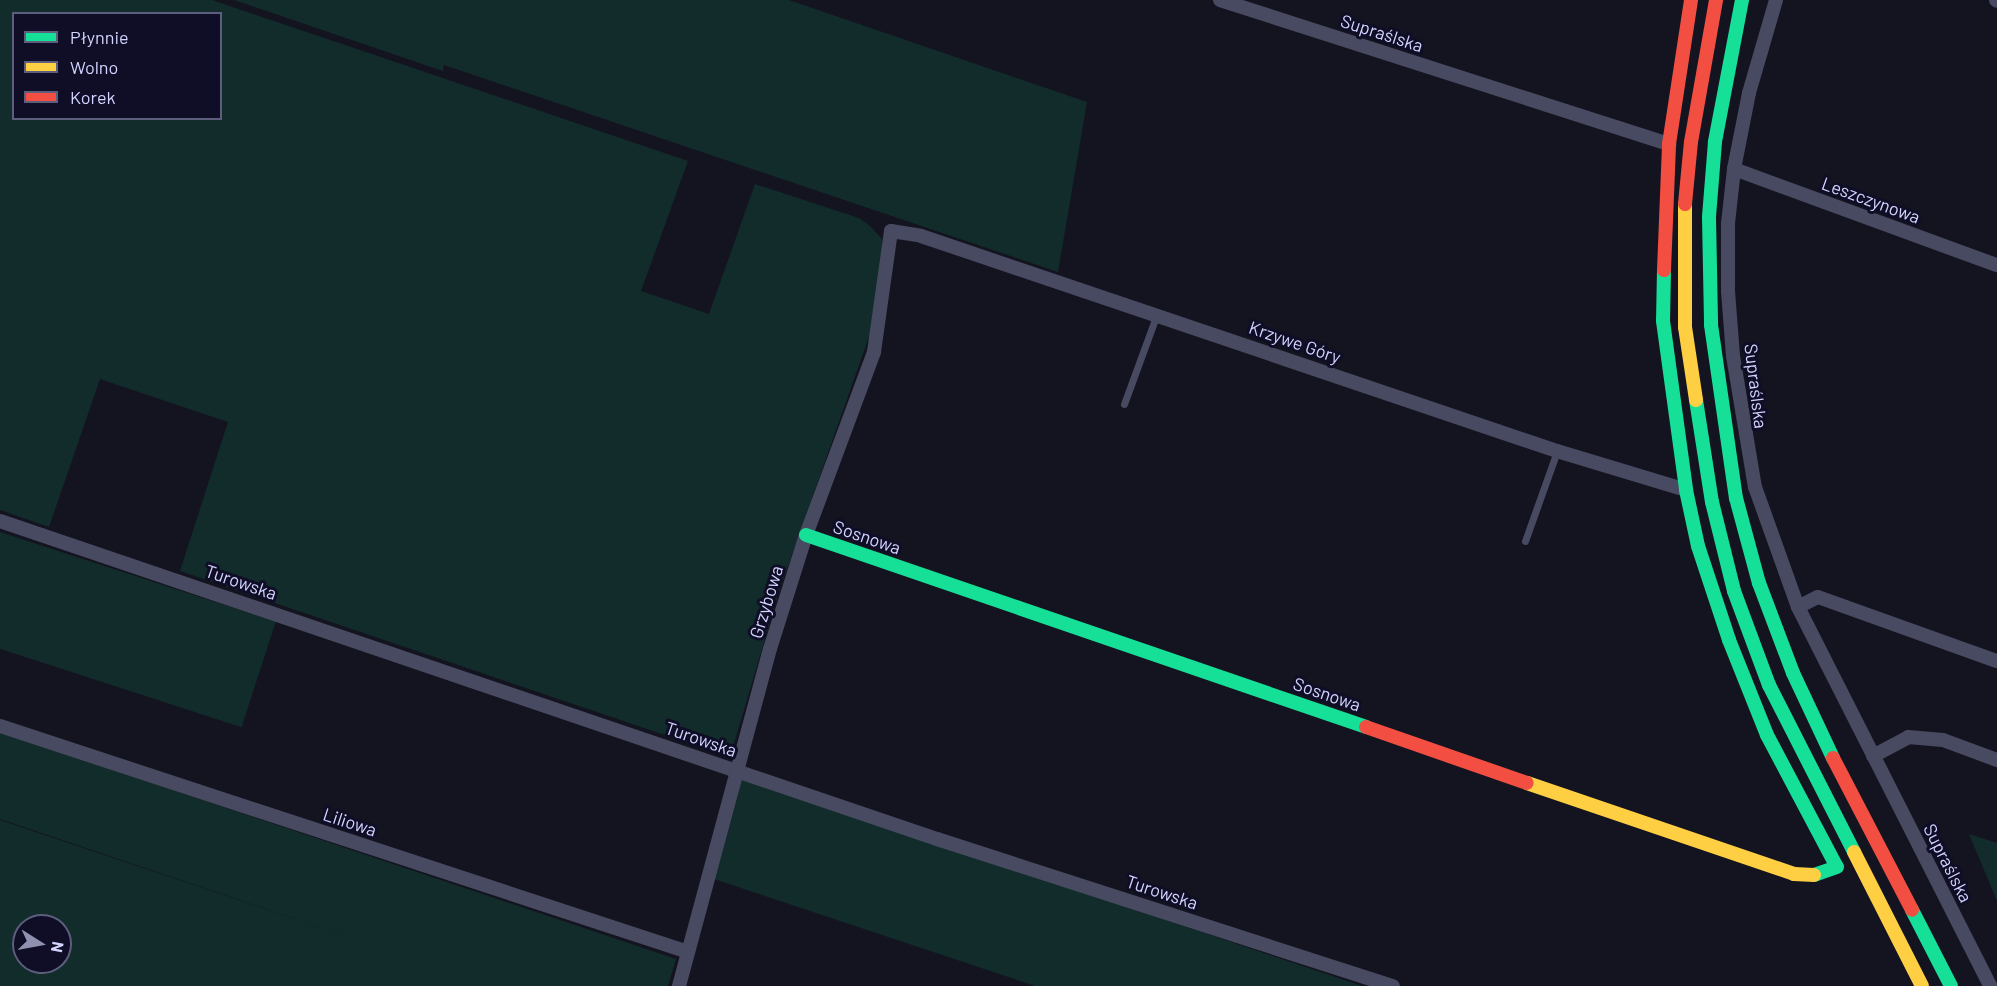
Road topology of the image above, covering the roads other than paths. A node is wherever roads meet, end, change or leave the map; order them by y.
1 (1221, 0) edge
2 (1691, 0) edge
3 (1716, 0) edge
4 (1742, 0) edge
5 (1776, 0) edge
6 (1669, 144) junction
7 (1734, 169) junction
8 (891, 231) joint
9 (1997, 265) edge
10 (1157, 314) junction
11 (1124, 404) dead end
12 (1557, 451) junction
13 (1686, 490) junction
14 (0, 521) edge
15 (806, 535) junction
16 (1525, 541) dead end
17 (1798, 607) junction
18 (1997, 661) edge
19 (0, 726) edge
20 (1873, 756) junction
21 (1997, 760) edge
22 (737, 771) junction
23 (688, 952) junction
24 (679, 986) edge
25 (1393, 986) edge
26 (1922, 986) edge
27 (1952, 986) edge
28 (1989, 986) edge

1 - 6 street, Supraślska
2 - 6 main road
3 - 26 main road
4 - 27 main road
5 - 7 street, Supraślska
6 - 13 main road
7 - 9 street, Leszczynowa
7 - 17 street, Supraślska
8 - 10 street, Krzywe Góry
8 - 15 street, Grzybowa
10 - 11 lane
10 - 12 street, Krzywe Góry
12 - 13 street, Krzywe Góry
12 - 16 lane
13 - 15 main road, Sosnowa
14 - 22 street, Turowska
15 - 22 street, Grzybowa
17 - 18 street
17 - 20 street, Supraślska
19 - 23 street, Liliowa
20 - 21 street
20 - 28 street, Supraślska
22 - 23 street, Grzybowa
22 - 25 street, Turowska
23 - 24 street, Grzybowa

